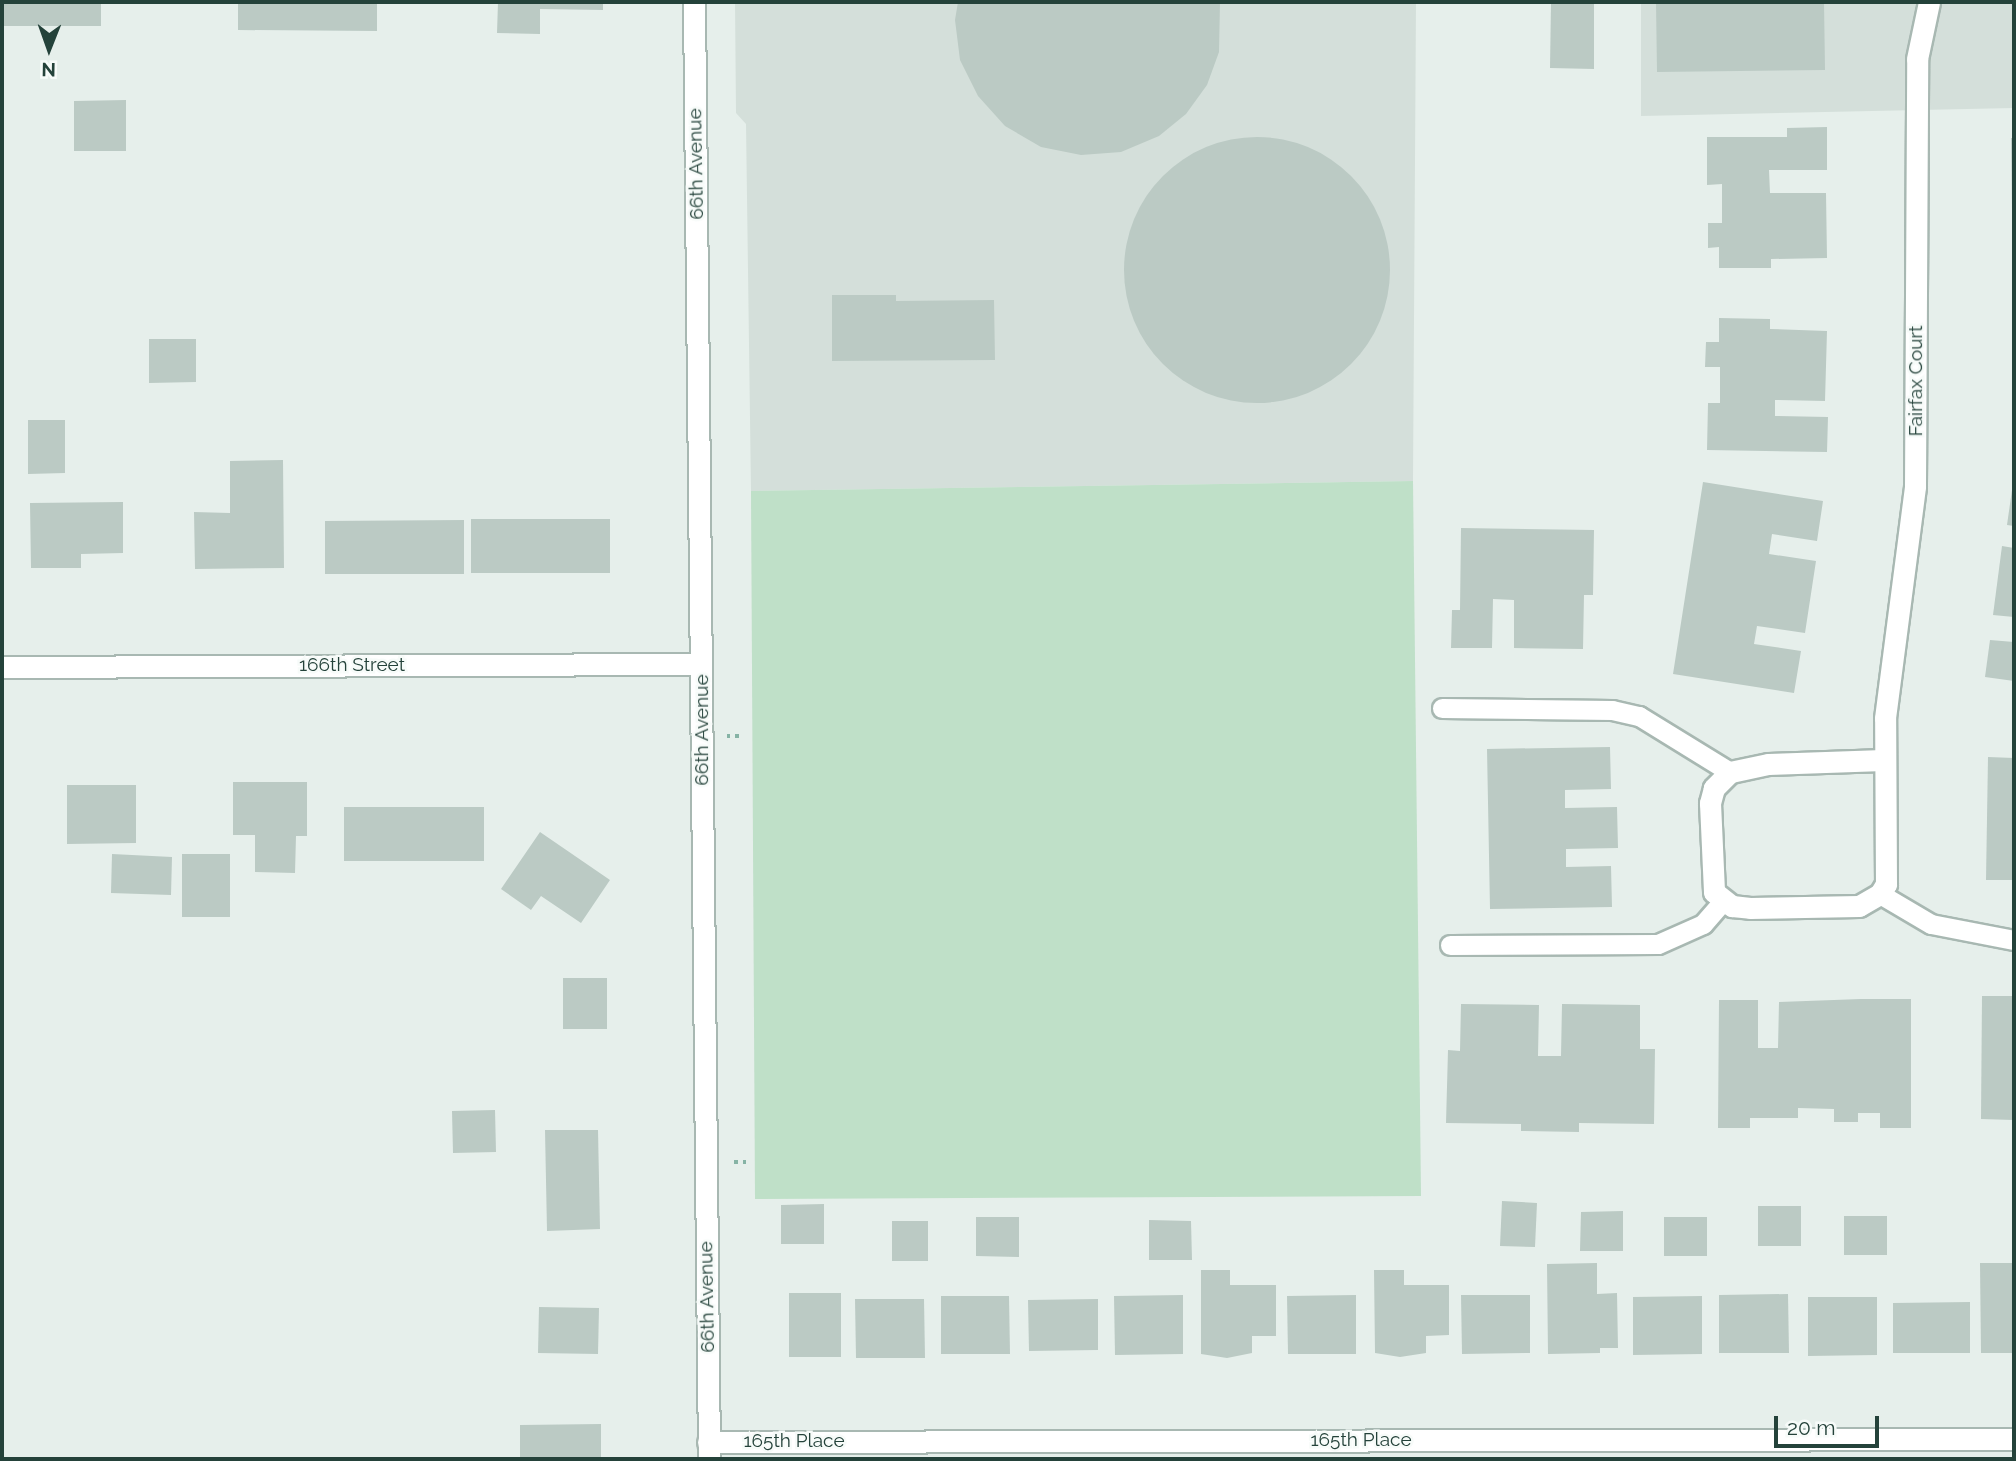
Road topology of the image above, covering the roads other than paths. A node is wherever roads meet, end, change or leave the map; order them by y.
1 (694, 2) edge
2 (1929, 2) edge
3 (701, 664) junction
4 (2, 667) edge
5 (1442, 708) dead end
6 (1883, 760) junction
7 (1730, 772) junction
8 (1880, 894) junction
9 (1723, 902) junction
10 (2014, 940) edge
11 (1450, 945) dead end
12 (2014, 1439) edge
13 (709, 1450) edge
14 (1196, 1450) edge

1 - 3 street, 66th Avenue
2 - 6 street, Fairfax Court
3 - 4 street, 166th Street
3 - 13 street, 66th Avenue
5 - 7 lane
6 - 7 street
6 - 8 street, Fairfax Court
7 - 9 street
8 - 9 street
8 - 10 lane
9 - 11 lane
12 - 14 street, 165th Place
13 - 14 street, 165th Place

